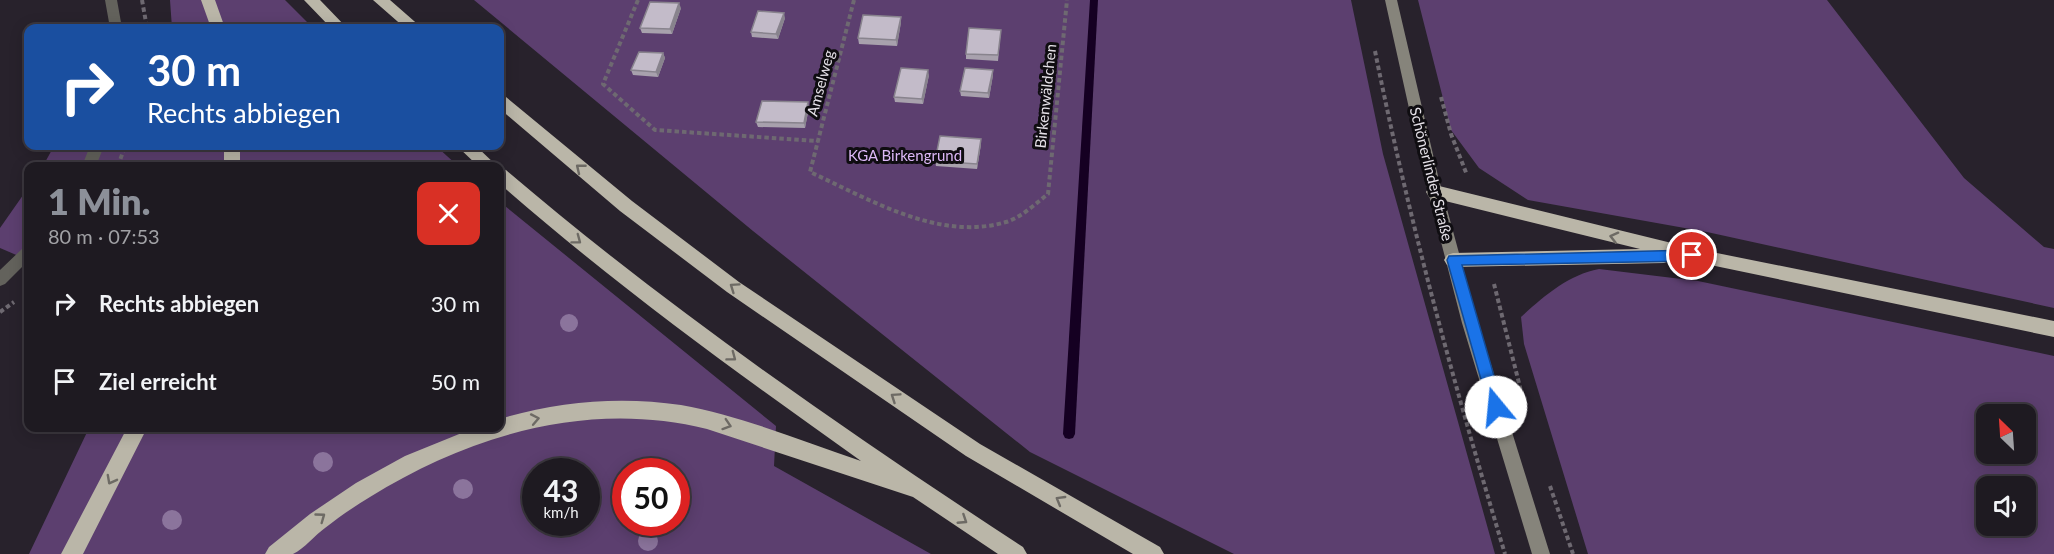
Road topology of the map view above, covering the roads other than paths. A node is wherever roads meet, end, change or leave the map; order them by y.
1 (111, 0) edge
2 (208, 0) edge
3 (311, 0) edge
4 (380, 0) edge
5 (1391, 0) edge
6 (115, 24) edge
7 (217, 24) edge
8 (336, 24) edge
9 (409, 24) edge
10 (504, 104) edge
11 (470, 150) edge
12 (484, 162) edge
13 (504, 179) edge
14 (1436, 192) junction
15 (1692, 255) junction
16 (24, 256) edge
17 (1453, 260) junction
18 (0, 280) edge
19 (2054, 329) edge
20 (504, 427) edge
21 (135, 432) edge
22 (488, 432) edge
23 (914, 488) junction
24 (72, 554) edge
25 (276, 554) edge
26 (1016, 554) edge
27 (1153, 554) edge
28 (1541, 554) edge

1 - 6 street
2 - 7 highway
3 - 8 highway
4 - 9 highway
5 - 14 main road, Schönerlinder Straße
27 -> 10 highway
11 - 12 highway
13 -> 23 highway
15 -> 14 highway
14 - 17 main road, Schönerlinder Straße
15 - 17 highway
15 - 19 highway
16 - 18 street
17 - 28 main road, Schönerlinder Straße
20 -> 23 highway
21 -> 24 highway
25 -> 22 highway
23 -> 26 highway

